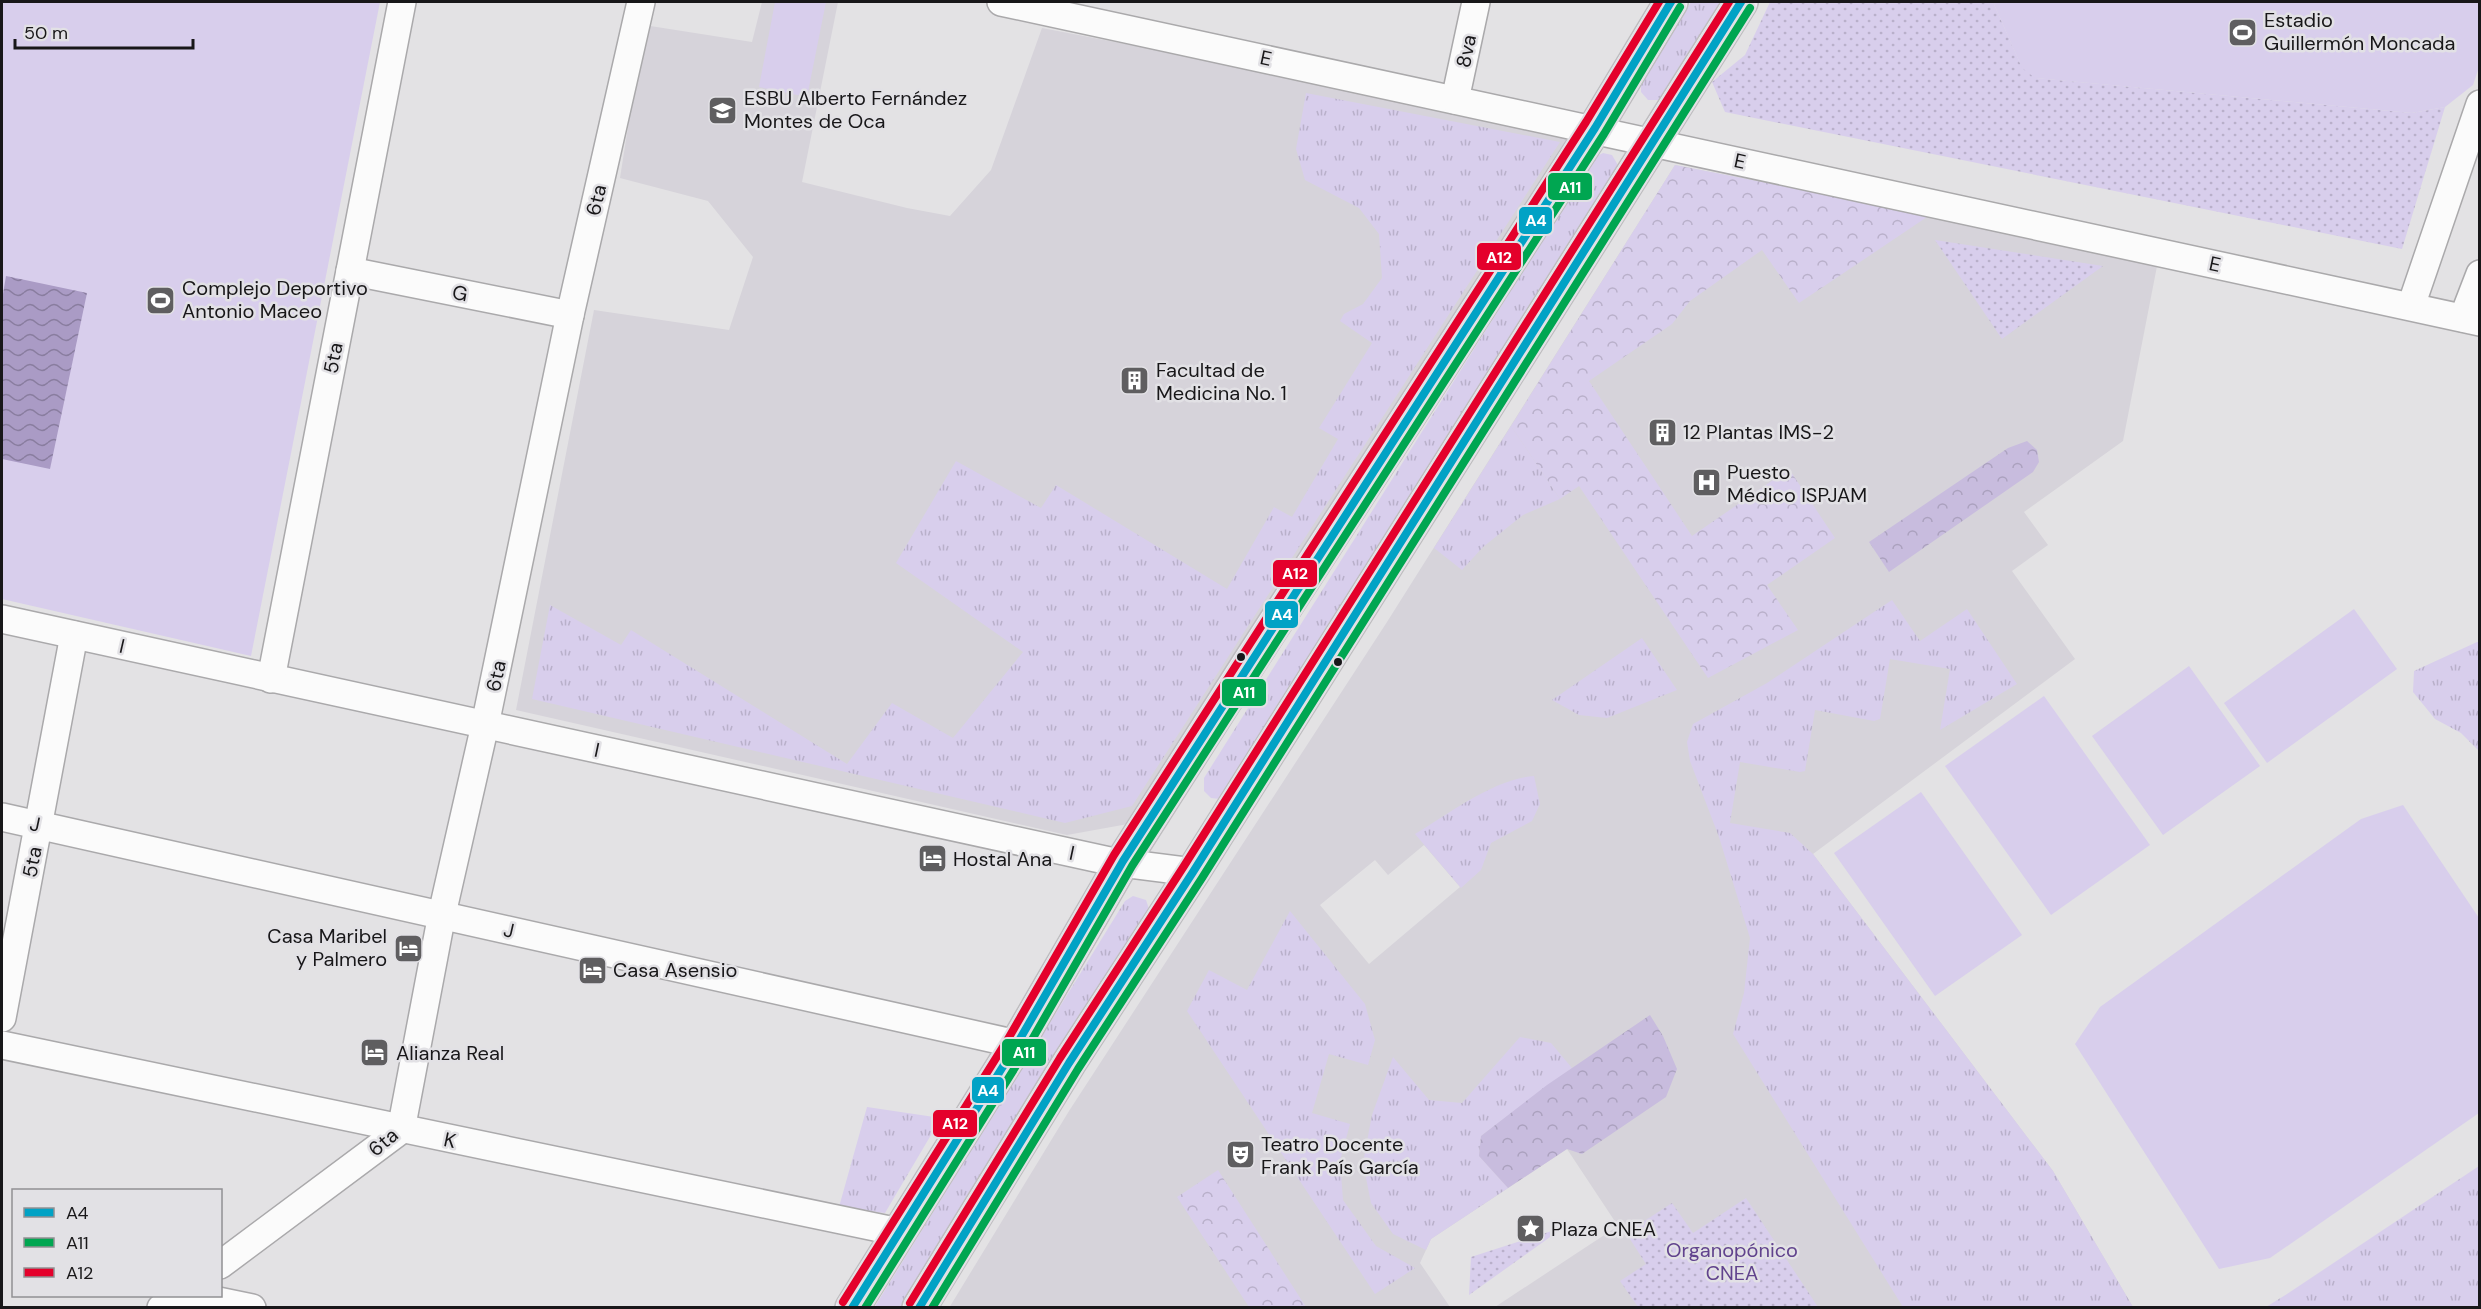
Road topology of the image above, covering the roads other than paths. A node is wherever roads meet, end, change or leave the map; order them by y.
1 (402, 2) edge
2 (641, 2) edge
3 (1001, 2) edge
4 (1476, 2) edge
5 (1671, 2) edge
6 (1741, 2) edge
7 (1056, 7) edge
8 (1455, 100) junction
9 (2480, 104) edge
10 (1595, 129) junction
11 (1654, 143) junction
12 (350, 271) junction
13 (2480, 274) edge
14 (2411, 306) junction
15 (570, 315) junction
16 (2471, 320) edge
17 (2, 619) edge
18 (74, 635) junction
19 (271, 679) junction
20 (485, 725) junction
21 (2, 817) edge
22 (39, 825) junction
23 (1123, 861) junction
24 (1194, 872) junction
25 (442, 915) junction
26 (2, 1018) edge
27 (1017, 1044) junction
28 (2, 1046) edge
29 (401, 1130) junction
30 (899, 1232) junction
31 (222, 1264) edge
32 (177, 1297) edge
33 (199, 1297) edge
34 (161, 1308) edge
35 (252, 1308) edge
36 (852, 1308) edge
37 (919, 1308) edge

1 - 12 street, 5ta
2 - 15 street, 6ta
3 - 7 street, E
4 - 8 street, 8va
5 - 10 main road
6 - 11 main road
7 - 8 street, E
8 - 10 street, E
9 - 14 street
10 - 11 street, E
10 - 23 main road
11 - 14 street, E
11 - 24 main road
12 - 15 street, G
12 - 19 street, 5ta
13 - 16 street
14 - 16 street, E
15 - 20 street, 6ta
17 - 18 street, I
18 - 19 street, I
18 - 22 street, 5ta
19 - 20 street, I
20 - 23 street, I
20 - 25 street, 6ta
21 - 22 street, J
22 - 25 street, J
22 - 26 street, 5ta
23 - 24 street, I
23 - 27 main road
24 - 37 main road
25 - 27 street, J
25 - 29 street, 6ta
27 - 30 main road
28 - 29 street, K
29 - 30 street, K
29 - 31 street, 6ta
30 - 36 main road
32 - 34 street
33 - 35 street

